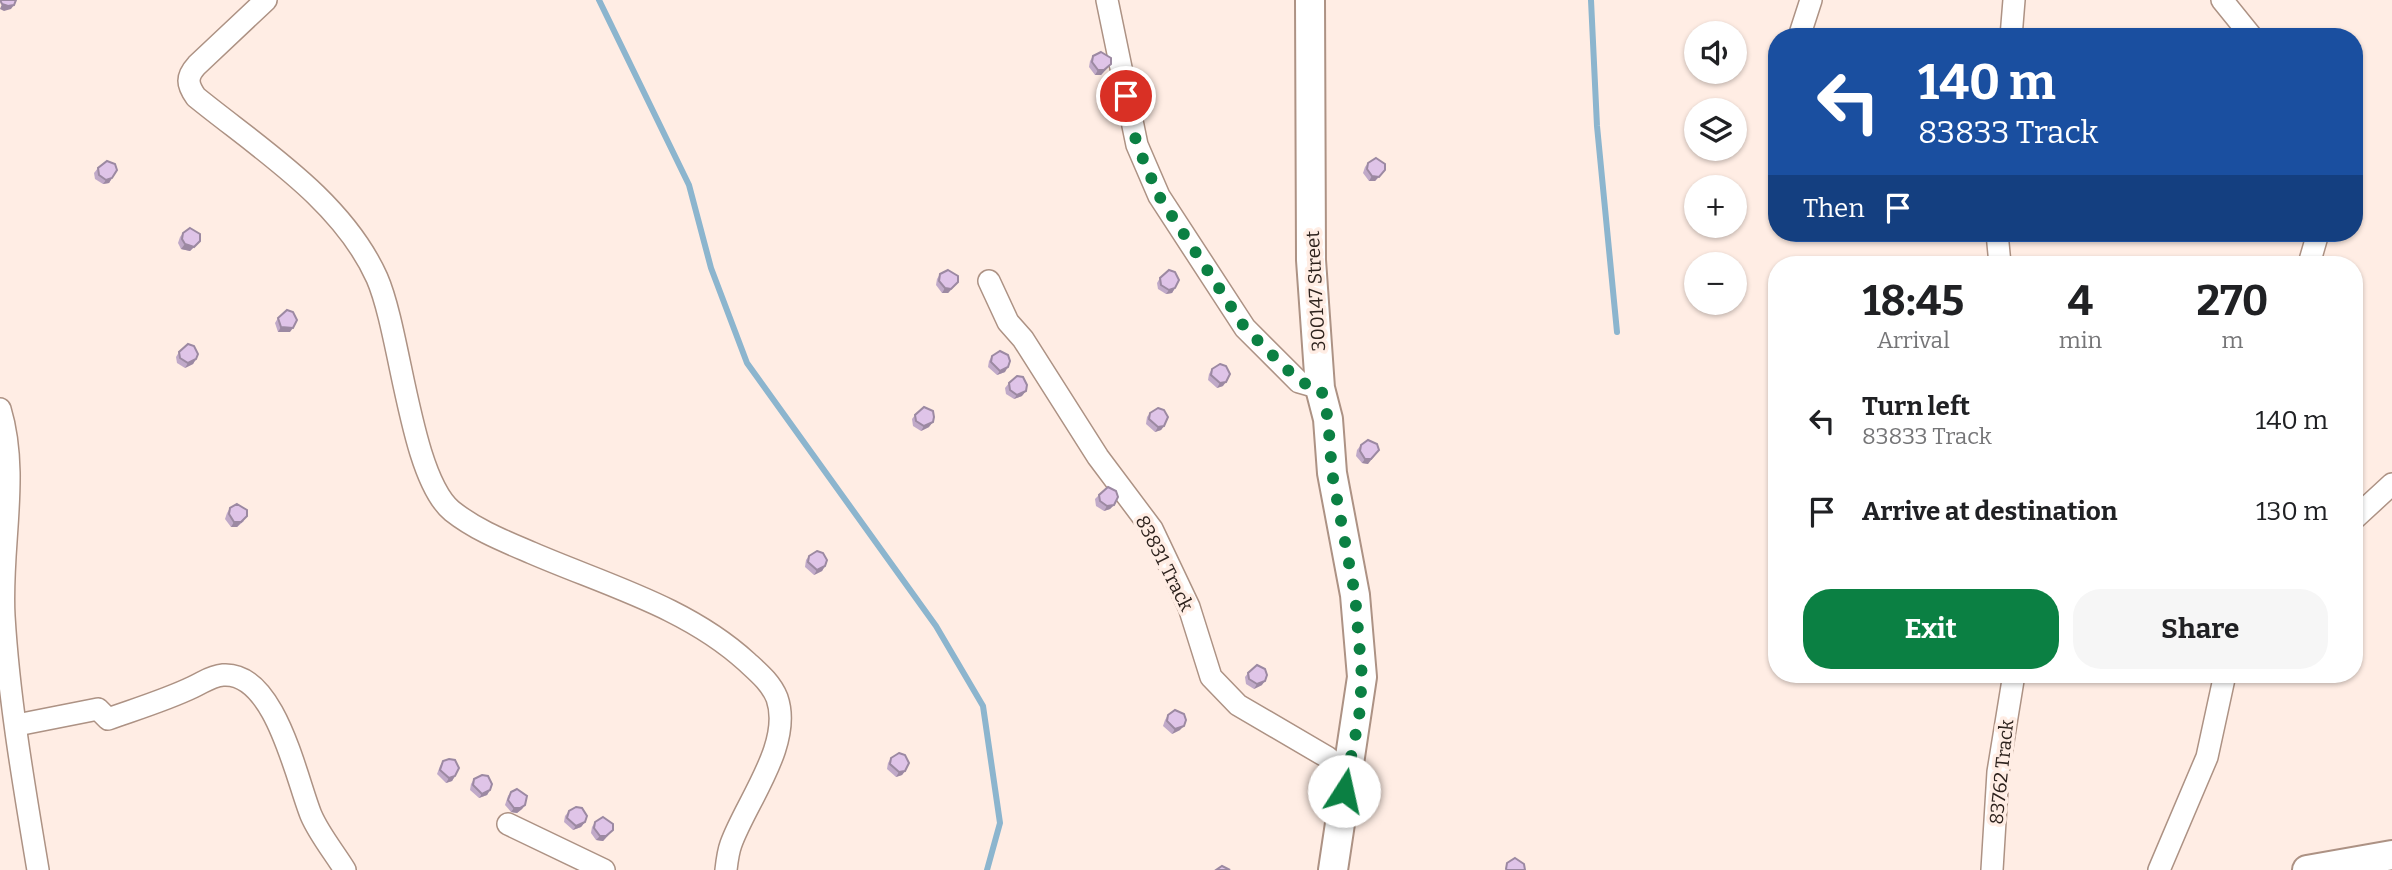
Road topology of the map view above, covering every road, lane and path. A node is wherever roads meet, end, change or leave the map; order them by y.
1 (266, 0) edge
2 (1107, 0) edge
3 (1310, 0) edge
4 (1811, 0) edge
5 (2014, 0) edge
6 (2222, 0) edge
7 (1802, 28) edge
8 (2012, 28) edge
9 (2245, 28) edge
10 (989, 281) dead end
11 (1321, 388) junction
12 (0, 409) edge
13 (2392, 484) edge
14 (2363, 511) edge
15 (2013, 683) edge
16 (2223, 683) edge
17 (17, 725) junction
18 (1346, 773) junction
19 (508, 824) dead end
20 (2392, 855) edge
21 (38, 870) edge
22 (345, 870) edge
23 (604, 870) edge
24 (726, 870) edge
25 (1333, 870) edge
26 (1992, 870) edge
27 (2159, 870) edge
28 (2307, 870) edge

1 - 24 street
2 - 11 street
3 - 11 street, 300147 Street
4 - 7 street
5 - 8 street
6 - 9 street
10 - 18 street, 83831 Track
11 - 18 street, 300147 Street
12 - 17 street
13 - 14 street
15 - 26 street, 83762 Track
16 - 27 street
17 - 21 street
17 - 22 street
18 - 25 street, 300147 Street
19 - 23 street
20 - 28 street

